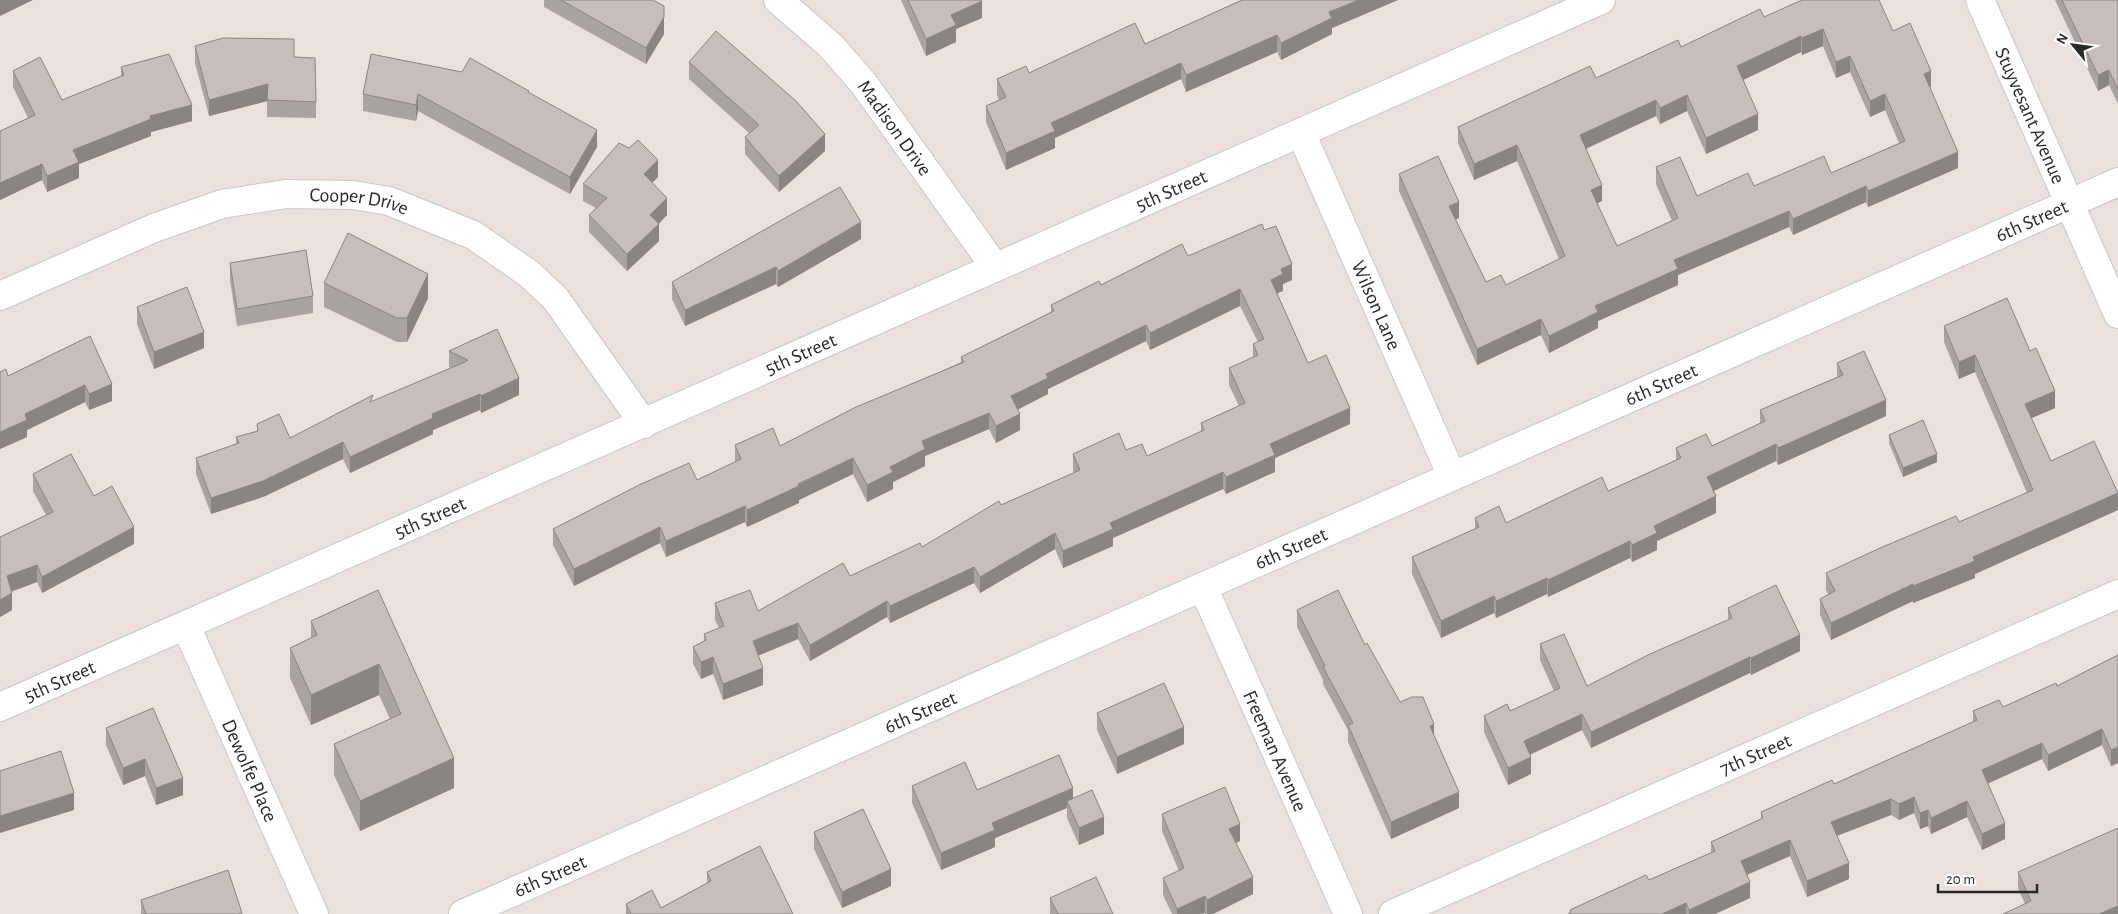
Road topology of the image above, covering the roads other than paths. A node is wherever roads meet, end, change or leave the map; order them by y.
1 (1601, 0) edge
2 (1980, 0) edge
3 (790, 4) edge
4 (1301, 133) junction
5 (2118, 182) edge
6 (2070, 204) junction
7 (995, 267) junction
8 (0, 296) edge
9 (2118, 314) edge
10 (644, 424) junction
11 (1452, 476) junction
12 (1203, 587) junction
13 (2118, 594) edge
14 (186, 626) junction
15 (0, 708) edge
16 (314, 914) edge
17 (463, 914) edge
18 (1348, 914) edge
19 (1393, 914) edge

1 - 4 street, 5th Street
2 - 6 street, Stuyvesant Avenue
3 - 7 street, Madison Drive
4 - 7 street, 5th Street
4 - 11 street, Wilson Lane
5 - 6 street, 6th Street
6 - 9 street, Stuyvesant Avenue
6 - 11 street, 6th Street
7 - 10 street, 5th Street
8 - 10 street, Cooper Drive
10 - 14 street, 5th Street
11 - 12 street, 6th Street
12 - 17 street, 6th Street
12 - 18 street, Freeman Avenue
13 - 19 street, 7th Street
14 - 15 street, 5th Street
14 - 16 street, Dewolfe Place

